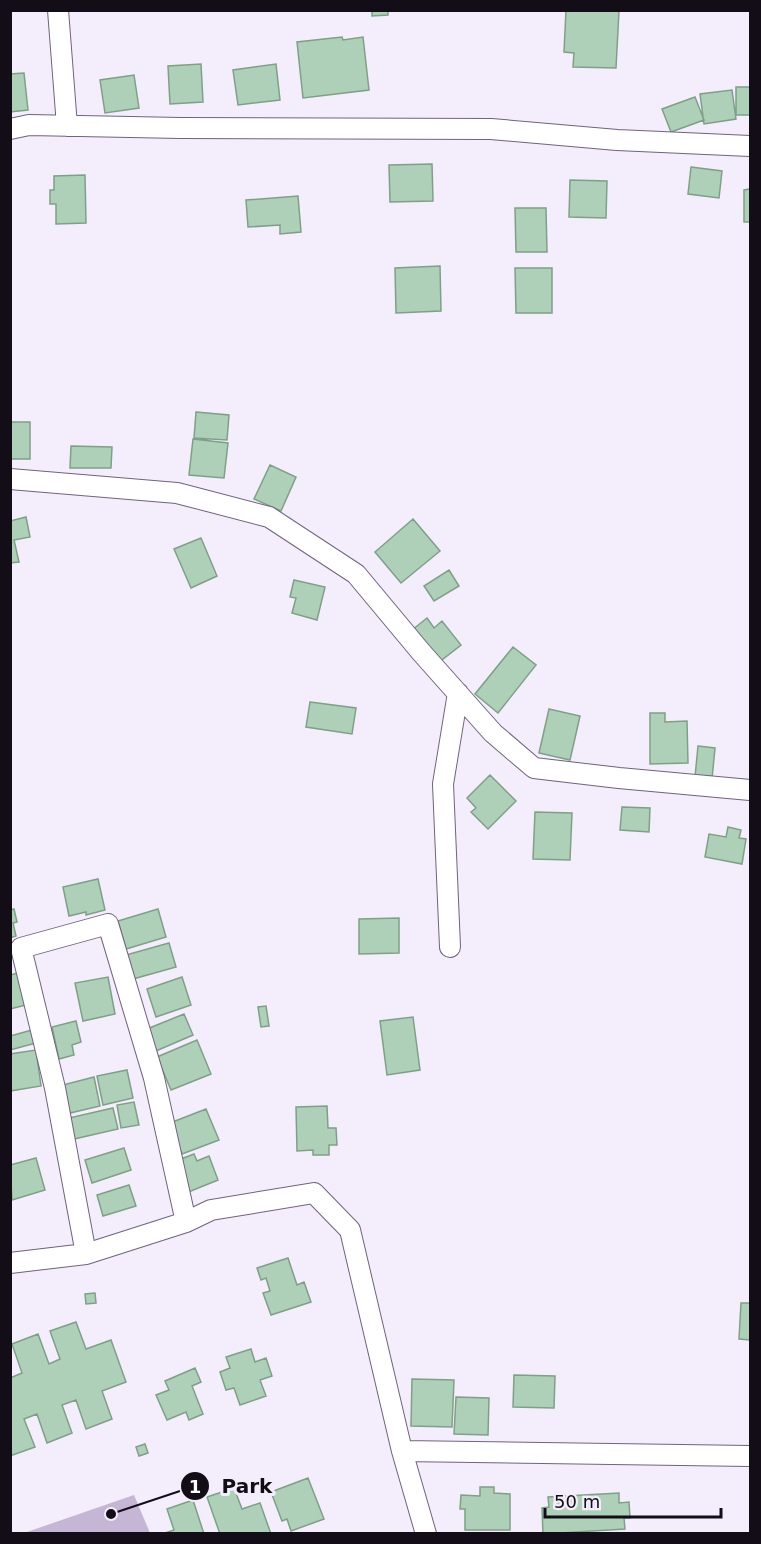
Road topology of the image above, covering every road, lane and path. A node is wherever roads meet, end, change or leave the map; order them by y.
1 (58, 10) edge
2 (67, 126) junction
3 (10, 129) edge
4 (750, 146) edge
5 (10, 478) edge
6 (458, 693) junction
7 (750, 790) edge
8 (450, 947) dead end
9 (16, 948) edge
10 (186, 1222) junction
11 (86, 1254) junction
12 (10, 1263) edge
13 (402, 1451) junction
14 (750, 1456) edge
15 (426, 1533) edge

1 - 2 street
2 - 3 street
2 - 4 street
5 - 6 street
6 - 7 street
6 - 8 street
9 - 10 street
9 - 11 street
10 - 11 street
10 - 13 street
11 - 12 street
13 - 14 street
13 - 15 street

